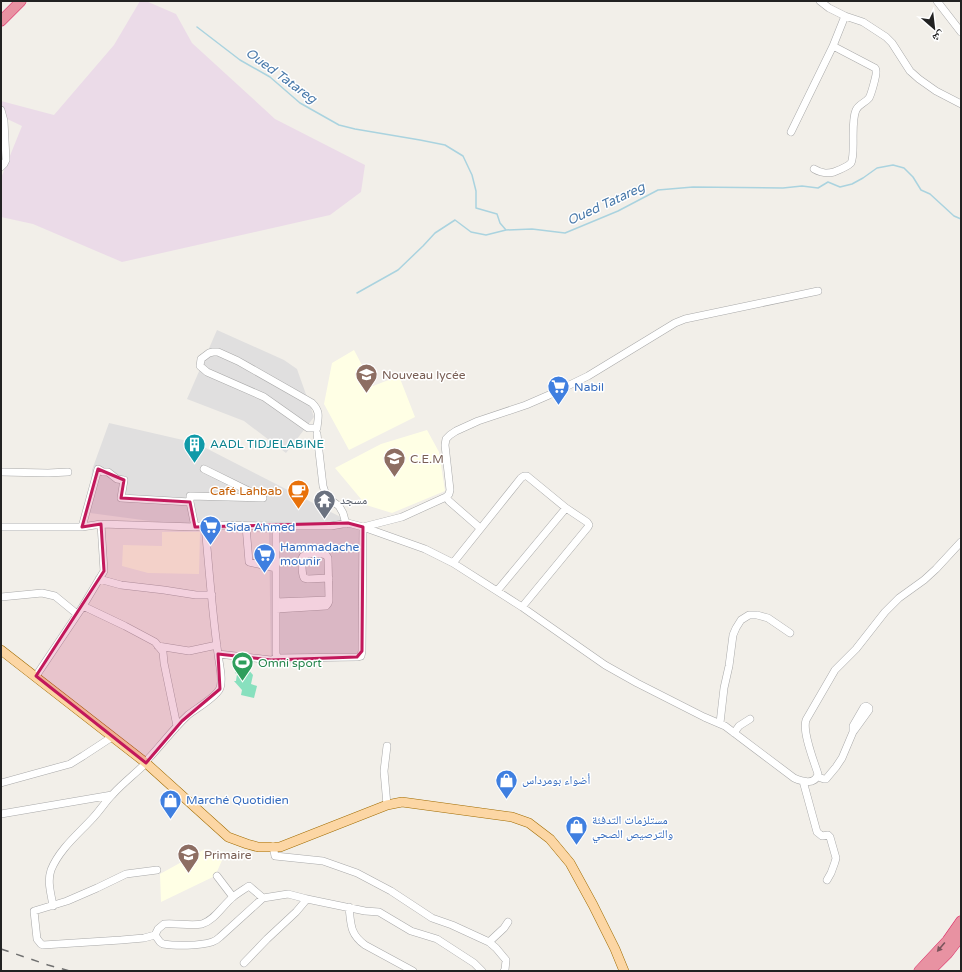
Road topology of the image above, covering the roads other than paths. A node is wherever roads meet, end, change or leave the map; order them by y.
1 (12, 1) edge
2 (21, 1) edge
3 (820, 1) edge
4 (937, 1) edge
5 (1, 13) edge
6 (845, 16) junction
7 (1, 21) edge
8 (961, 32) edge
9 (833, 46) junction
10 (961, 104) edge
11 (1, 110) edge
12 (791, 132) dead end
13 (1, 167) edge
14 (814, 169) dead end
15 (818, 291) dead end
16 (317, 431) junction
17 (204, 469) dead end
18 (1, 472) edge
19 (68, 472) dead end
20 (446, 497) junction
21 (190, 502) junction
22 (566, 508) junction
23 (101, 524) junction
24 (346, 524) junction
25 (205, 525) junction
26 (246, 526) junction
27 (276, 526) junction
28 (1, 527) edge
29 (82, 527) junction
30 (195, 527) junction
31 (363, 527) junction
32 (480, 528) junction
33 (961, 542) edge
34 (453, 563) junction
35 (276, 568) junction
36 (329, 578) junction
37 (99, 579) junction
38 (497, 591) junction
39 (212, 595) junction
40 (1, 597) edge
41 (329, 600) junction
42 (276, 602) junction
43 (83, 606) junction
44 (522, 607) junction
45 (276, 610) junction
46 (77, 614) junction
47 (790, 633) dead end
48 (217, 645) junction
49 (158, 646) junction
50 (1, 650) edge
51 (218, 654) junction
52 (278, 658) junction
53 (36, 676) junction
54 (750, 719) dead end
55 (720, 723) junction
56 (177, 726) junction
57 (853, 732) dead end
58 (734, 733) junction
59 (112, 737) junction
60 (387, 746) dead end
61 (146, 763) junction
62 (818, 777) junction
63 (803, 781) junction
64 (1, 783) edge
65 (112, 795) junction
66 (387, 804) junction
67 (1, 814) edge
68 (273, 846) junction
69 (157, 870) dead end
70 (217, 876) dead end
71 (828, 880) dead end
72 (233, 897) junction
73 (263, 898) junction
74 (307, 899) junction
75 (53, 906) junction
76 (349, 907) junction
77 (508, 922) dead end
78 (961, 922) edge
79 (155, 935) junction
80 (961, 936) edge
81 (489, 942) junction
82 (244, 963) dead end
83 (413, 971) edge
84 (482, 971) edge
85 (504, 971) edge
86 (624, 971) edge
87 (919, 971) edge
88 (930, 971) edge

1 - 5 highway
2 - 7 highway
3 - 6 street
4 - 8 street
6 - 9 street
6 - 10 street
9 - 12 street
9 - 14 street
11 - 13 street
15 - 20 street
16 - 16 street
16 - 24 street
17 - 21 street
18 - 19 street
20 - 31 street
20 - 32 street
21 - 29 street
21 - 30 street
22 - 32 street
22 - 38 street
22 - 44 street
23 - 29 street
23 - 30 street
23 - 37 street
24 - 27 street
24 - 31 street
25 - 26 street
25 - 30 street
25 - 39 street
26 - 27 street
26 - 35 street
27 - 35 street
28 - 29 street
31 - 34 street
31 - 52 street
32 - 34 street
33 - 62 street
34 - 38 street
35 - 42 street
36 - 36 street
36 - 41 street
37 - 39 street
37 - 43 street
38 - 44 street
39 - 48 street
40 - 46 street
41 - 42 street
41 - 45 street
42 - 45 street
43 - 46 street
43 - 49 street
44 - 55 street
45 - 52 street
46 - 53 street
47 - 55 street
48 - 49 street
48 - 51 street
49 - 56 street
50 - 53 main road
51 - 52 street
51 - 56 street
53 - 59 main road
54 - 58 street
55 - 58 street
56 - 61 street
57 - 62 street
58 - 63 street
59 - 61 main road
59 - 64 street
60 - 66 street
61 - 65 street
61 - 68 main road
62 - 63 street
63 - 71 street
65 - 67 street
65 - 75 street
66 - 68 main road
66 - 86 main road
68 - 81 street
69 - 75 street
70 - 72 street
72 - 73 street
72 - 79 street
73 - 74 street
73 - 79 street
74 - 76 street
74 - 82 street
75 - 79 street
76 - 83 street
76 - 84 street
77 - 81 street
78 -> 87 highway
80 - 88 highway
81 - 85 street

